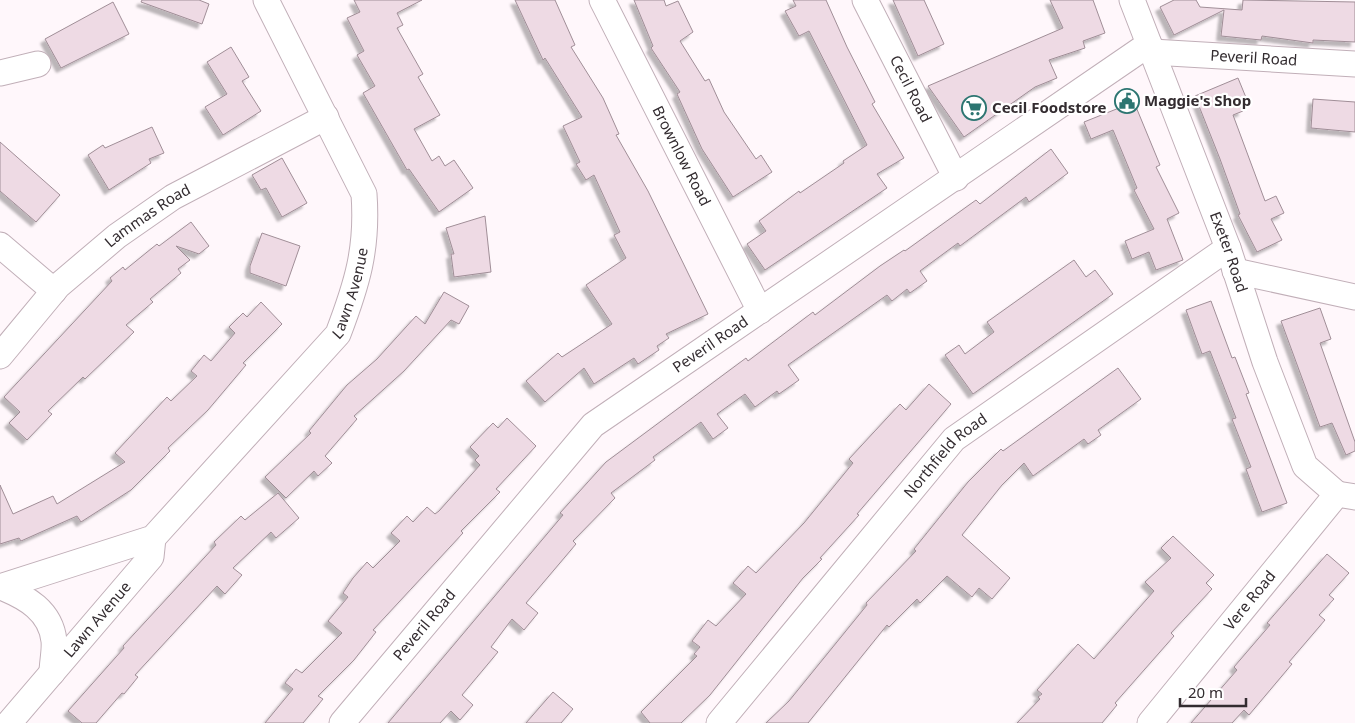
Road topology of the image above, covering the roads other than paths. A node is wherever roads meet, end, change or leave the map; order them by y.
1 (266, 0) edge
2 (602, 0) edge
3 (865, 0) edge
4 (1132, 0) edge
5 (1151, 48) junction
6 (38, 64) dead end
7 (1355, 64) edge
8 (0, 74) edge
9 (326, 117) junction
10 (956, 178) junction
11 (0, 245) edge
12 (1232, 260) junction
13 (54, 291) junction
14 (1355, 297) edge
15 (760, 311) junction
16 (0, 356) edge
17 (1346, 496) edge
18 (153, 538) junction
19 (1, 587) edge
20 (52, 673) junction
21 (9, 723) edge
22 (342, 723) edge
23 (719, 723) edge
24 (1150, 723) edge

1 - 9 street, Lawn Avenue
2 - 15 street, Brownlow Road
3 - 10 street, Cecil Road
4 - 5 street, Exeter Road
5 - 7 street, Peveril Road
5 - 10 street, Peveril Road
5 - 12 street, Exeter Road
6 - 8 street
9 - 13 street, Lammas Road
9 - 18 street, Lawn Avenue
10 - 15 street, Peveril Road
11 - 13 street
12 - 14 street
12 - 17 street, Exeter Road
12 - 23 street, Northfield Road
13 - 16 street, Lammas Road
15 - 22 street, Peveril Road
17 - 24 street, Vere Road
18 - 19 street, Lawn Avenue
18 - 20 street, Lawn Avenue
19 - 20 street, Lawn Avenue
20 - 21 street, Lawn Avenue

